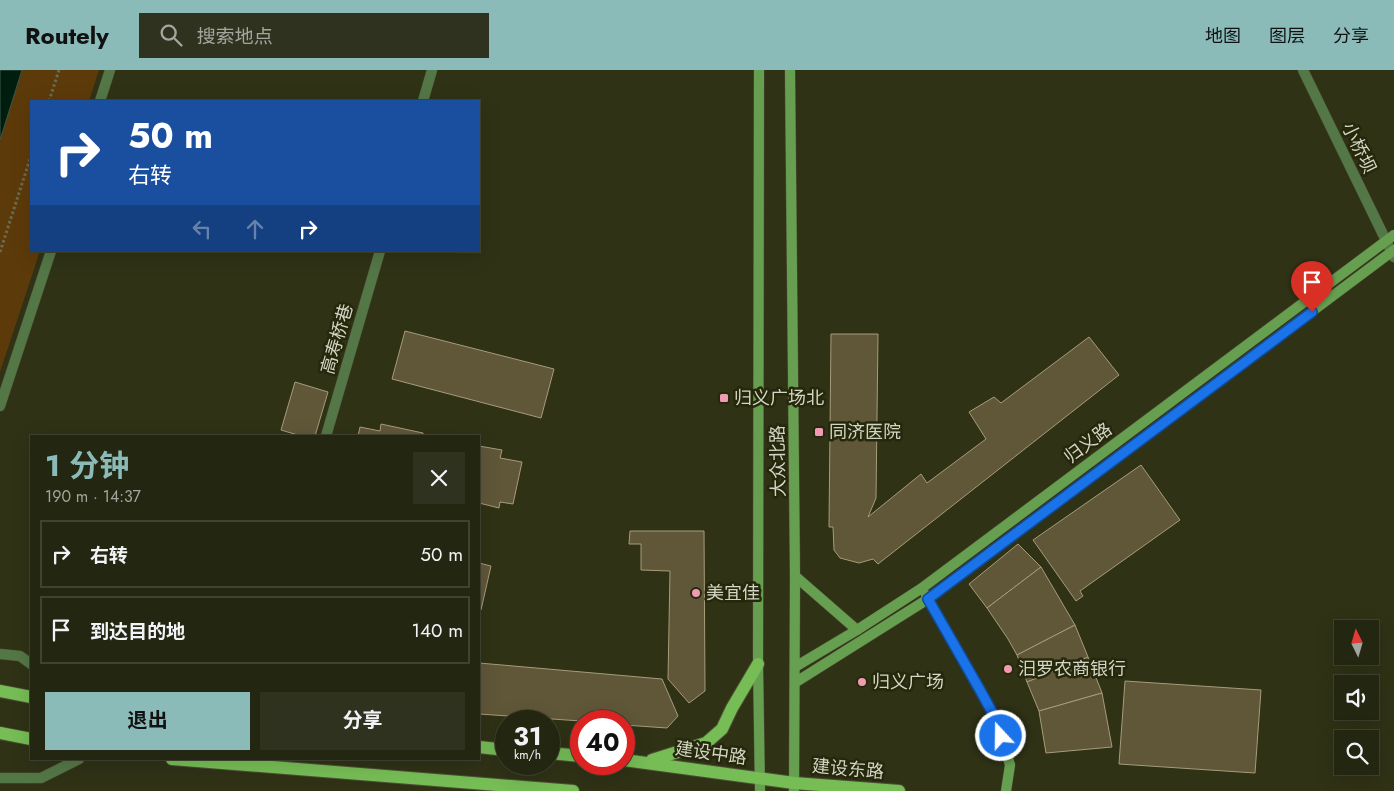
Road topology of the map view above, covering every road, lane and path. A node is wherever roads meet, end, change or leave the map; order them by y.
1 (59, 70) edge
2 (110, 70) edge
3 (432, 70) edge
4 (759, 70) edge
5 (790, 70) edge
6 (1303, 70) edge
7 (49, 100) edge
8 (100, 100) edge
9 (423, 100) edge
10 (30, 159) edge
11 (1390, 238) edge
12 (0, 252) edge
13 (51, 252) edge
14 (380, 252) edge
15 (1393, 253) edge
16 (0, 406) edge
17 (326, 435) edge
18 (795, 576) junction
19 (922, 588) junction
20 (928, 599) junction
21 (857, 630) junction
22 (0, 654) edge
23 (30, 663) edge
24 (758, 664) junction
25 (795, 667) junction
26 (796, 682) junction
27 (2, 691) edge
28 (30, 697) edge
29 (1, 733) edge
30 (30, 739) edge
31 (480, 748) edge
32 (495, 749) edge
33 (77, 760) edge
34 (184, 760) edge
35 (635, 761) edge
36 (647, 762) junction
37 (760, 777) junction
38 (0, 778) edge
39 (794, 787) edge
40 (570, 791) edge
41 (760, 791) edge
42 (899, 791) edge
43 (1006, 791) edge

1 - 7 path
2 - 8 street
3 - 9 street
4 - 24 street, 大众北路
5 - 18 street, 大众北路
6 - 11 street, 小桥坝
10 - 12 path
11 - 15 street, 小桥坝
11 - 19 street, 归义路
13 - 16 street
14 - 17 street, 高寿桥巷
15 - 20 street
18 - 21 street
18 - 25 street, 大众北路
19 - 20 street
19 - 21 street, 归义路
20 - 26 street
20 - 43 street
21 - 25 street, 归义路
22 - 23 street
24 - 36 main road
24 - 37 street, 大众北路
25 - 26 street, 大众北路
26 - 39 street, 大众北路
27 - 28 main road
29 - 30 main road
31 - 32 main road
33 - 38 street
34 - 40 main road
35 - 36 main road, 建设中路
36 - 37 main road, 建设中路
37 - 39 main road, 建设中路
37 - 41 street, 大众北路
39 - 42 main road, 建设东路

